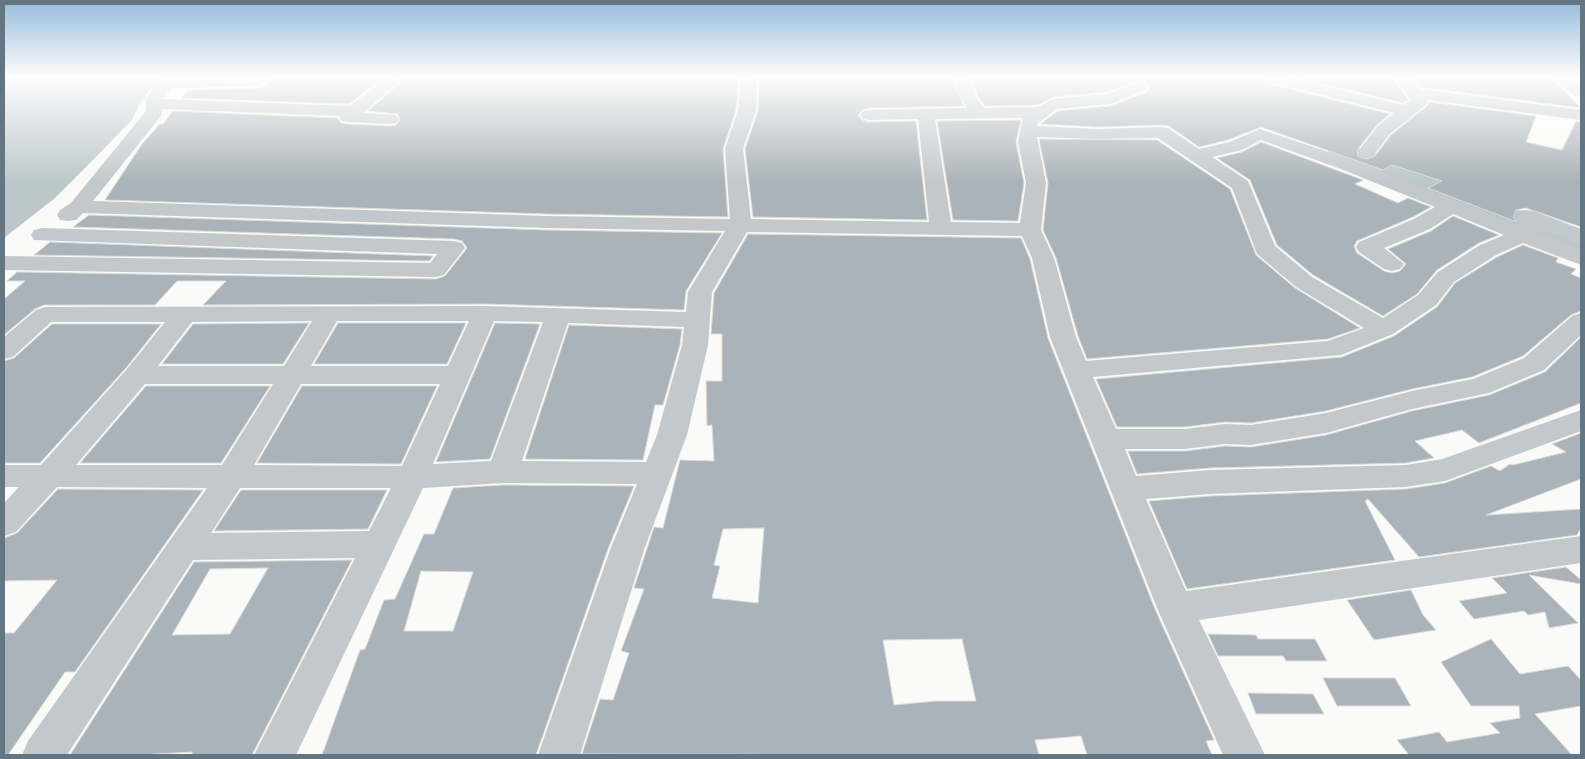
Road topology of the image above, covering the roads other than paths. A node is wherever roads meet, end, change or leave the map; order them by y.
1 (155, 112) edge
2 (214, 112) edge
3 (352, 112) edge
4 (746, 112) edge
5 (1016, 112) edge
6 (1042, 112) edge
7 (1406, 112) edge
8 (1561, 112) edge
9 (979, 113) joint
10 (926, 114) junction
11 (869, 115) dead end
12 (1581, 115) edge
13 (390, 119) dead end
14 (201, 121) dead end
15 (1028, 131) junction
16 (1367, 151) dead end
17 (1196, 155) junction
18 (1405, 170) dead end
19 (1451, 206) junction
20 (78, 207) junction
21 (741, 224) junction
22 (941, 228) junction
23 (1533, 229) junction
24 (1030, 230) junction
25 (42, 235) junction
26 (1581, 237) edge
27 (1581, 258) edge
28 (4, 263) edge
29 (1392, 264) dead end
30 (485, 313) junction
31 (329, 314) junction
32 (184, 315) junction
33 (558, 315) junction
34 (697, 320) junction
35 (1581, 321) edge
36 (1384, 329) junction
37 (4, 351) edge
38 (1078, 370) junction
39 (137, 375) junction
40 (292, 375) junction
41 (456, 375) junction
42 (1581, 420) edge
43 (1106, 440) junction
44 (503, 472) junction
45 (656, 473) junction
46 (4, 476) edge
47 (50, 476) junction
48 (231, 477) junction
49 (412, 477) junction
50 (1126, 489) junction
51 (4, 524) edge
52 (377, 544) junction
53 (182, 547) junction
54 (1581, 550) edge
55 (1175, 608) junction
56 (43, 755) edge
57 (275, 755) edge
58 (559, 755) edge
59 (1244, 755) edge

1 - 20 street
2 - 14 street
3 - 13 street
4 - 21 street
5 - 9 street
6 - 15 street
7 - 16 street
8 - 12 street
9 - 10 street
10 - 11 street
10 - 22 street
15 - 17 street
15 - 24 street
17 - 19 street
17 - 36 street
18 - 23 street
19 - 23 street
19 - 29 street
20 - 21 street
20 - 25 street
21 - 22 street
21 - 34 street
22 - 24 street
23 - 26 street
23 - 27 street
23 - 36 street
24 - 38 street
25 - 28 street
25 - 28 street
30 - 31 street
30 - 33 street
30 - 41 street
31 - 32 street
31 - 40 street
32 - 37 street
32 - 39 street
33 - 34 street
33 - 44 street
34 - 45 street
35 - 43 street
36 - 38 street
38 - 43 street
39 - 40 street
39 - 47 street
40 - 41 street
40 - 48 street
41 - 49 street
42 - 50 street
43 - 50 street
44 - 45 street
44 - 49 street
45 - 58 street
46 - 47 street
47 - 48 street
47 - 51 street
48 - 49 street
48 - 53 street
49 - 52 street
50 - 55 street
52 - 53 street
52 - 57 street
53 - 56 street
54 - 55 street
55 - 59 street

